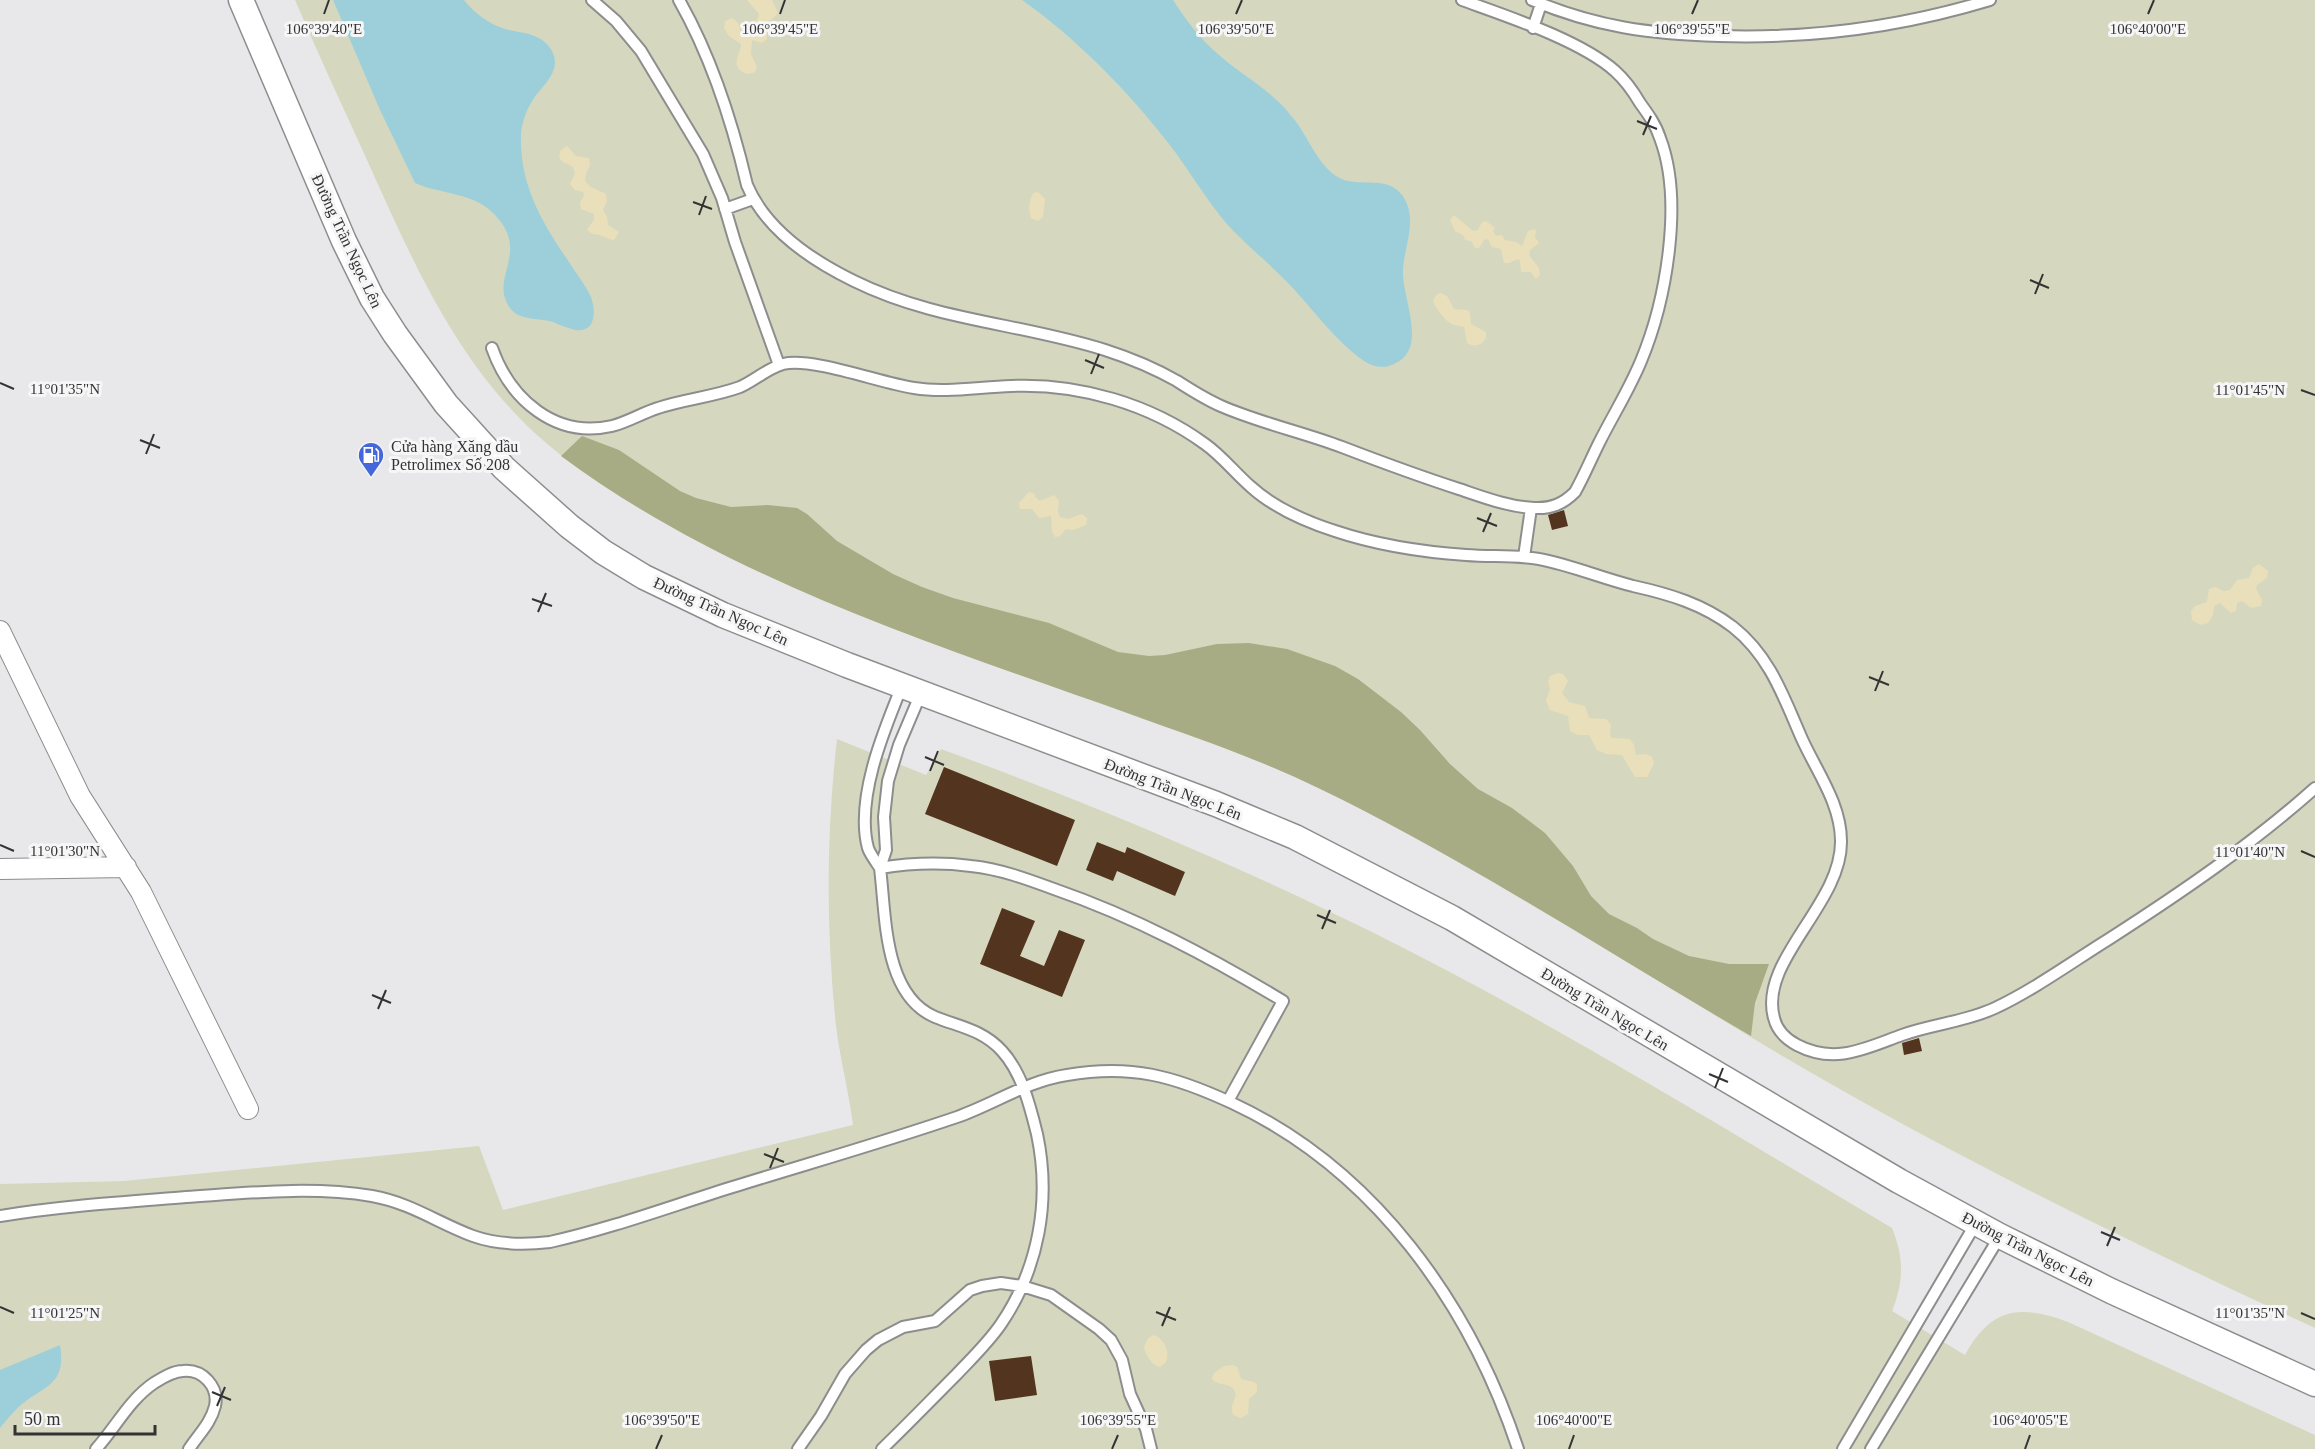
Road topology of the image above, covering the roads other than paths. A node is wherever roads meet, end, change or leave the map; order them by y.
1 (241, 0) edge
2 (592, 0) edge
3 (679, 0) edge
4 (1462, 0) edge
5 (1990, 0) edge
6 (1536, 2) edge
7 (1533, 28) junction
8 (753, 199) junction
9 (724, 209) junction
10 (492, 348) dead end
11 (779, 364) junction
12 (1531, 508) junction
13 (1524, 557) junction
14 (0, 631) edge
15 (911, 689) junction
16 (2315, 788) edge
17 (126, 867) junction
18 (0, 868) edge
19 (880, 868) junction
20 (1023, 1087) junction
21 (1228, 1101) junction
22 (248, 1108) dead end
23 (0, 1216) edge
24 (1976, 1223) junction
25 (2000, 1236) junction
26 (1022, 1286) junction
27 (2315, 1384) edge
28 (96, 1449) edge
29 (189, 1449) edge
30 (798, 1449) edge
31 (882, 1449) edge
32 (1151, 1449) edge
33 (1518, 1449) edge
34 (1843, 1449) edge
35 (1871, 1449) edge

1 - 15 street, Đường Trần Ngọc Lên
2 - 9 lane
3 - 8 lane
4 - 7 lane
5 - 6 lane
6 - 7 lane
7 - 12 lane
8 - 9 lane
8 - 12 lane
9 - 11 lane
10 - 11 lane
11 - 13 lane
12 - 13 lane
13 - 16 lane
14 - 17 street
15 - 19 lane
15 - 19 lane
15 - 24 street, Đường Trần Ngọc Lên
17 - 18 street
17 - 22 street
19 - 20 lane
19 - 21 lane
20 - 21 lane
20 - 23 lane
20 - 26 lane
21 - 33 lane
24 - 25 street, Đường Trần Ngọc Lên
24 - 34 lane
25 - 27 street, Đường Trần Ngọc Lên
25 - 35 lane
26 - 30 lane
26 - 31 lane
26 - 32 lane
28 - 29 lane

